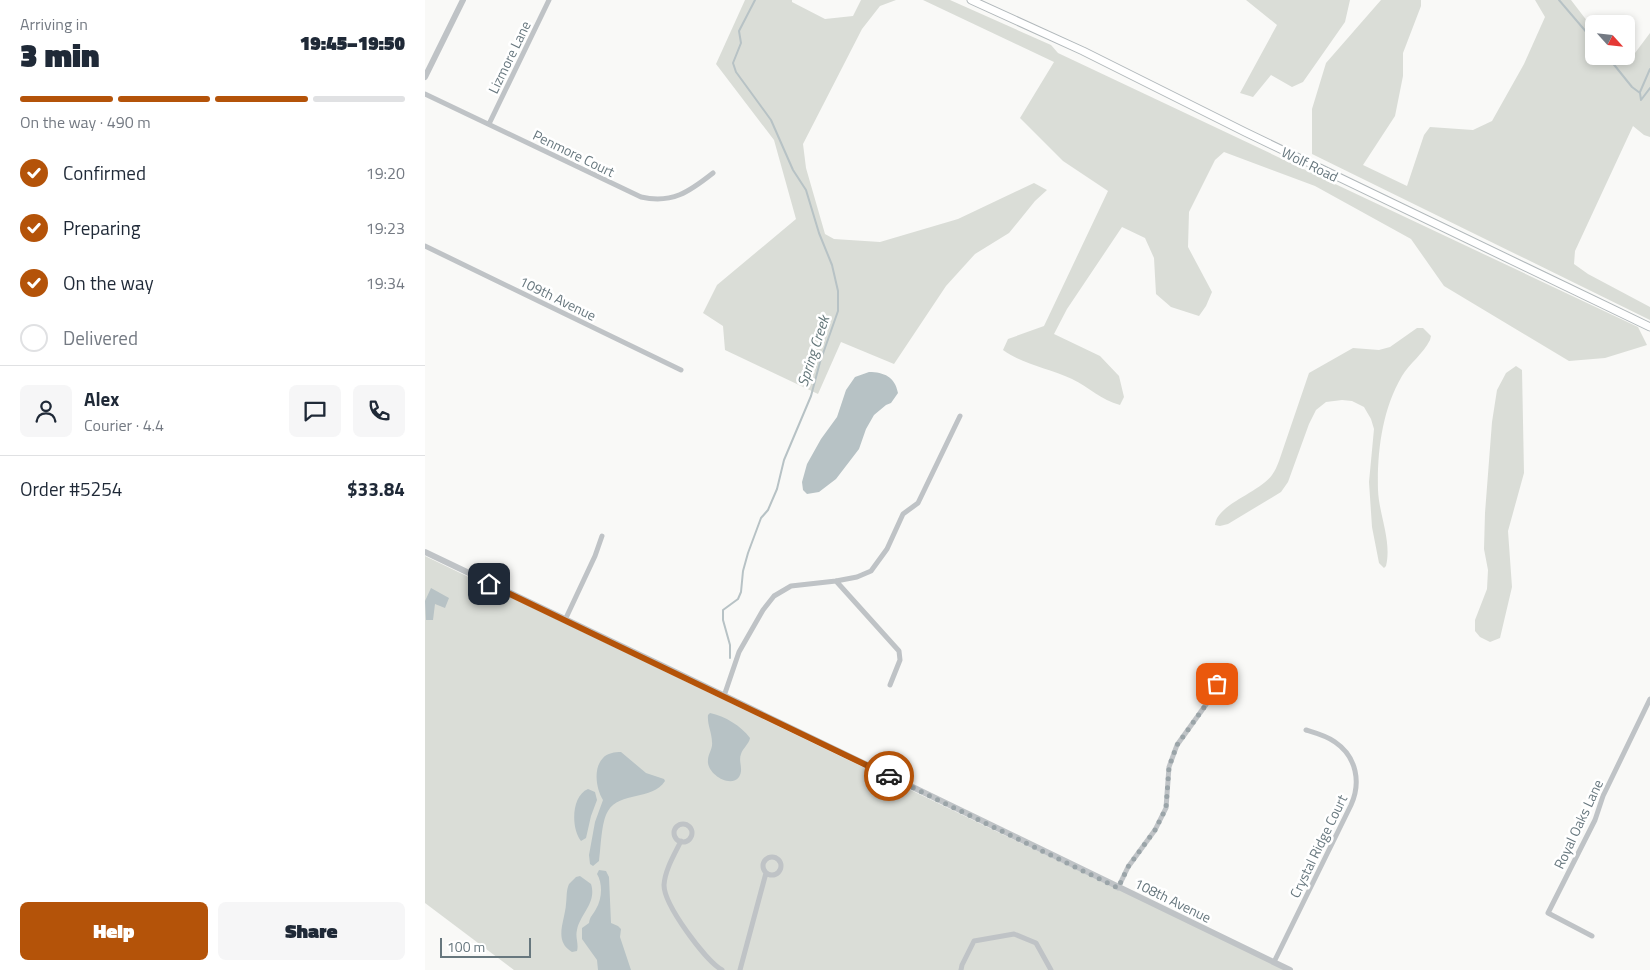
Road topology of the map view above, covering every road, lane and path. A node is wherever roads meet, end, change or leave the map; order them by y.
1 (463, 0) edge
2 (549, 0) edge
3 (971, 0) edge
4 (425, 76) edge
5 (425, 94) edge
6 (489, 124) junction
7 (713, 173) dead end
8 (425, 246) edge
9 (1650, 327) edge
10 (681, 370) dead end
11 (961, 416) dead end
12 (602, 536) dead end
13 (425, 552) edge
14 (837, 581) junction
15 (565, 620) junction
16 (1217, 684) dead end
17 (890, 685) dead end
18 (724, 696) junction
19 (1650, 700) edge
20 (1306, 730) dead end
21 (681, 841) dead end
22 (767, 873) dead end
23 (1118, 888) junction
24 (1593, 936) dead end
25 (1274, 962) junction
26 (722, 970) edge
27 (740, 970) edge
28 (961, 970) edge
29 (1051, 970) edge
30 (1290, 970) edge

1 - 4 street
2 - 6 street, Lizmore Lane
3 - 9 main road, Wolf Road
5 - 6 street, Penmore Court
6 - 7 street, Penmore Court
8 - 10 street, 109th Avenue
11 - 14 street
12 - 15 street
13 - 15 street, 108th Avenue
14 - 17 street
14 - 18 street
15 - 18 street, 108th Avenue
16 - 23 street
18 - 23 street, 108th Avenue
19 - 24 street, Royal Oaks Lane
20 - 25 street, Crystal Ridge Court
21 - 26 street
22 - 27 street
23 - 25 street, 108th Avenue
25 - 30 street, 108th Avenue
28 - 29 street

